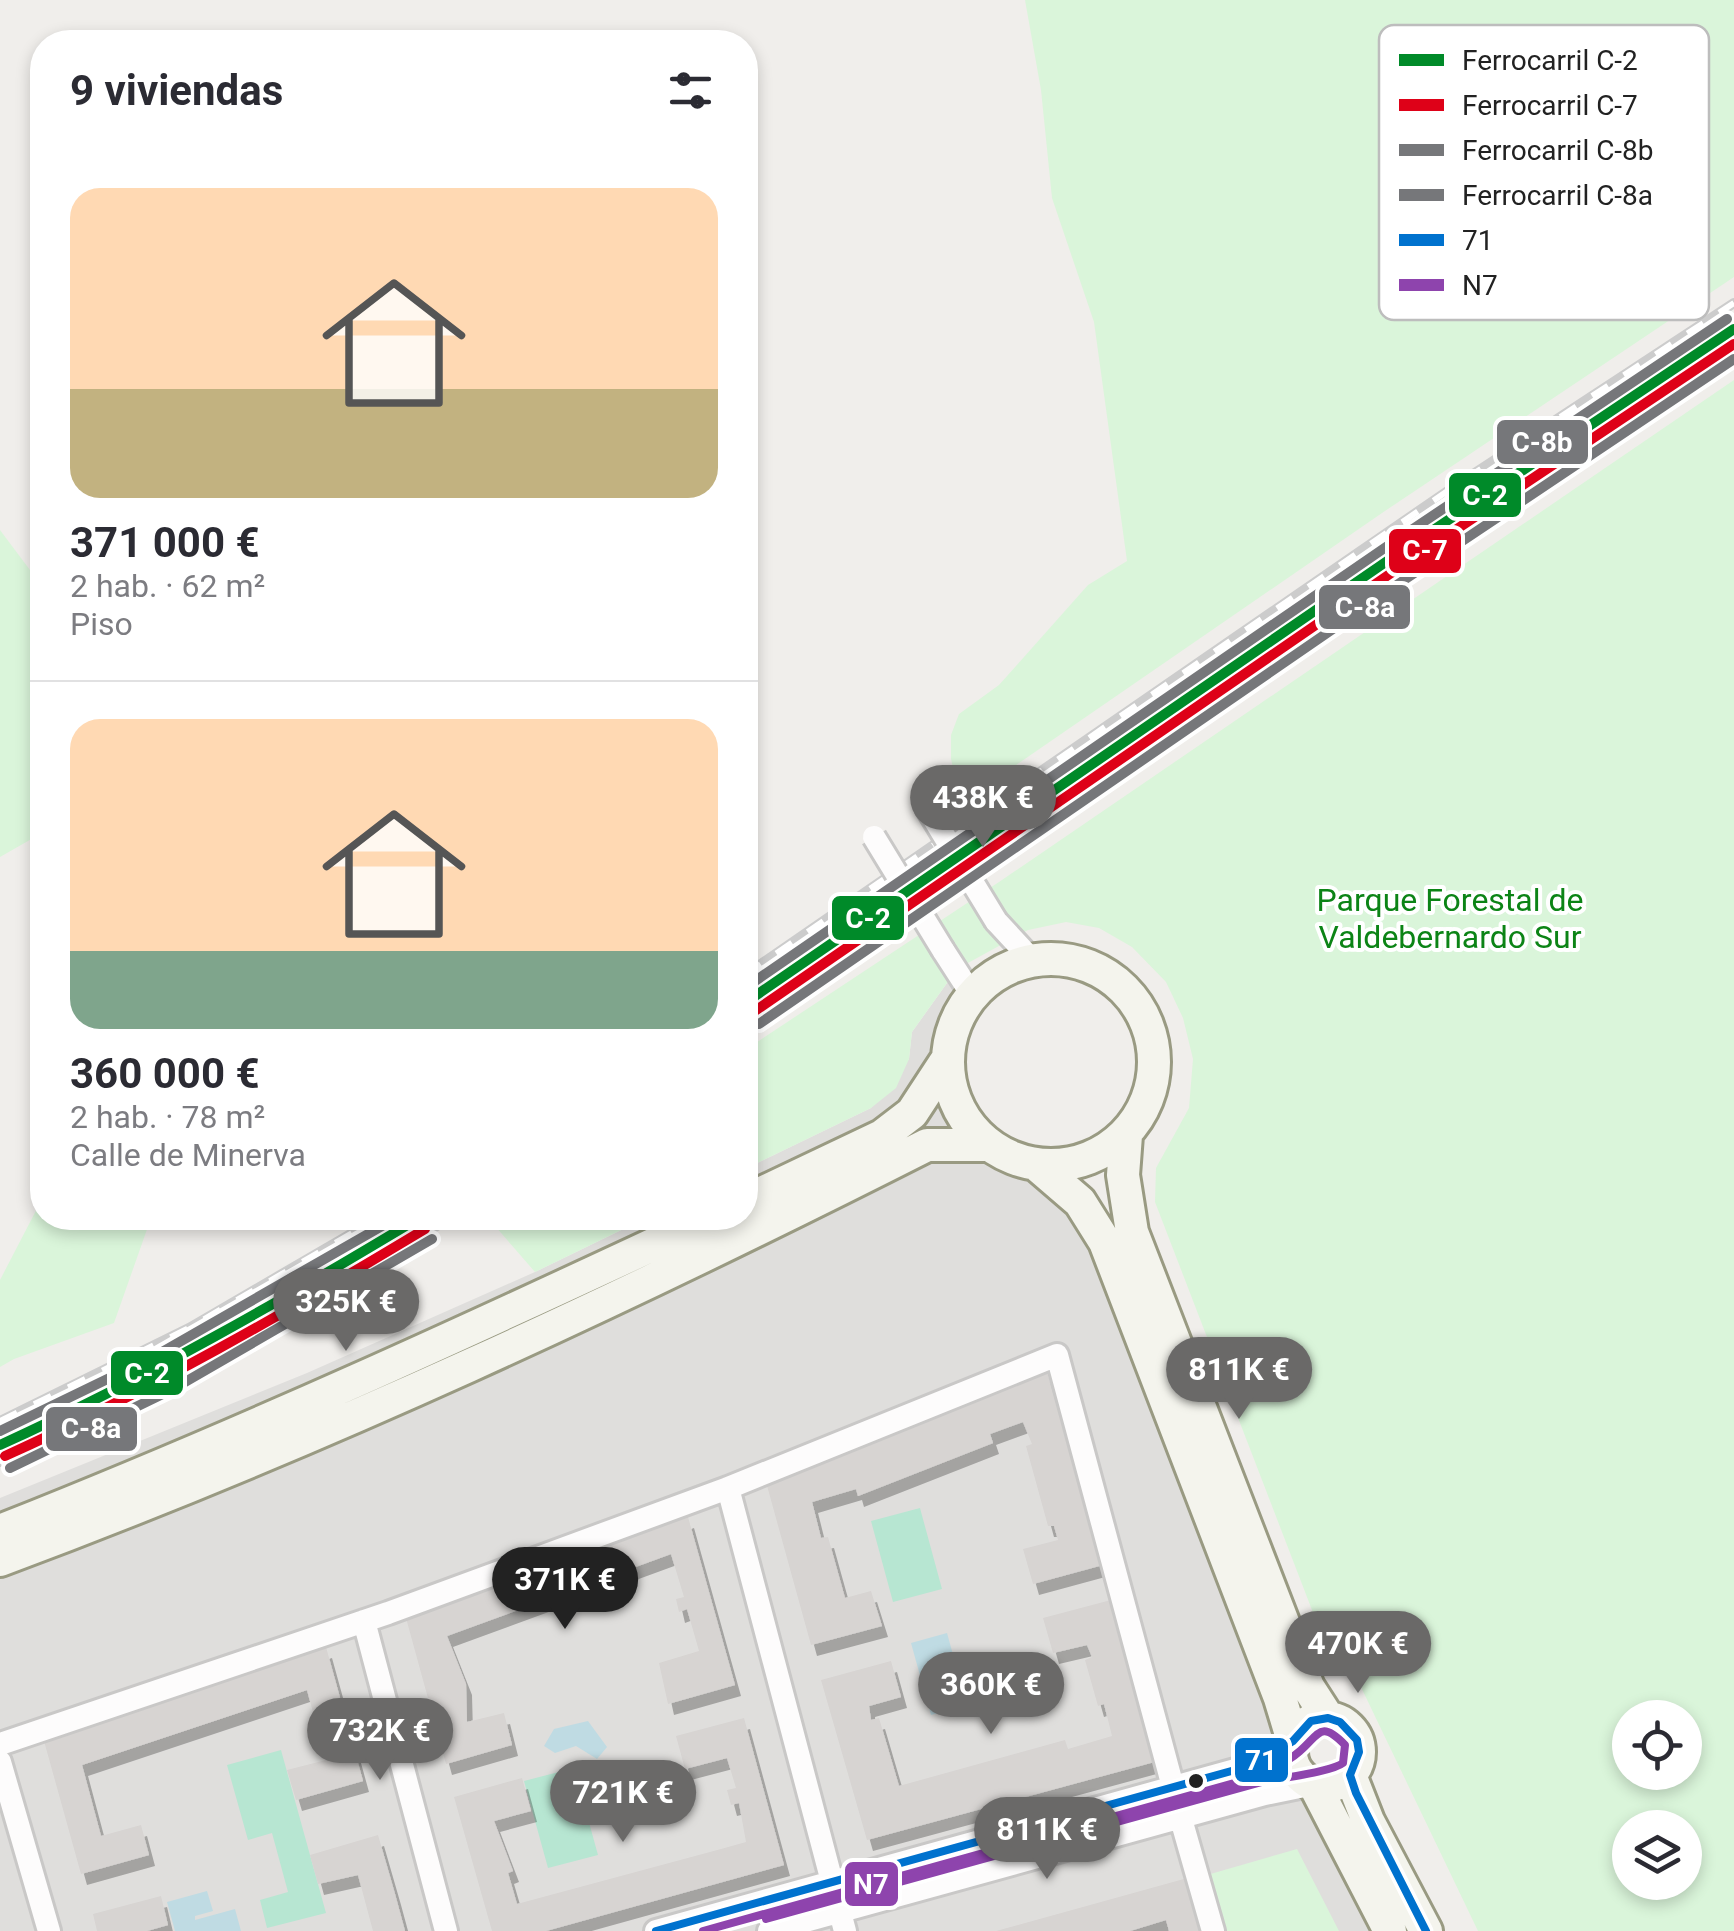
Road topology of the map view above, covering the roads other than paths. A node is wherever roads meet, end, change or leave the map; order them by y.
1 (926, 806) dead end
2 (874, 837) dead end
3 (1033, 960) junction
4 (972, 995) junction
5 (948, 1058) junction
6 (1126, 1135) junction
7 (988, 1145) junction
8 (1037, 1165) junction
9 (758, 1195) edge
10 (758, 1229) edge
11 (684, 1230) edge
12 (755, 1230) edge
13 (728, 1488) junction
14 (0, 1531) edge
15 (0, 1560) edge
16 (364, 1621) junction
17 (1328, 1718) junction
18 (1293, 1740) junction
19 (0, 1744) edge
20 (0, 1762) edge
21 (1350, 1775) junction
22 (1314, 1784) junction
23 (1172, 1787) junction
24 (1181, 1819) junction
25 (832, 1883) junction
26 (842, 1921) edge
27 (49, 1931) edge
28 (446, 1931) edge
29 (656, 1931) edge
30 (769, 1931) edge
31 (1214, 1931) edge
32 (1390, 1931) edge
33 (1426, 1931) edge

1 - 3 street, bridge
2 - 4 street, bridge
3 - 4 street
3 - 6 street
4 - 5 street
5 - 7 street
5 - 9 street
6 - 8 street
6 - 17 street
7 - 8 street
7 - 10 street
8 - 18 street
11 - 14 street
12 - 15 street
13 - 16 street
13 - 23 street
13 - 25 street
16 - 19 street
16 - 28 street
17 - 18 street
17 - 21 street
18 - 22 street
18 - 23 street
20 - 27 street
21 - 22 street
21 - 33 street
22 - 24 street
22 - 32 street
23 - 25 street
24 - 26 street
24 - 31 street
25 - 26 street
25 - 29 street
26 - 30 street

